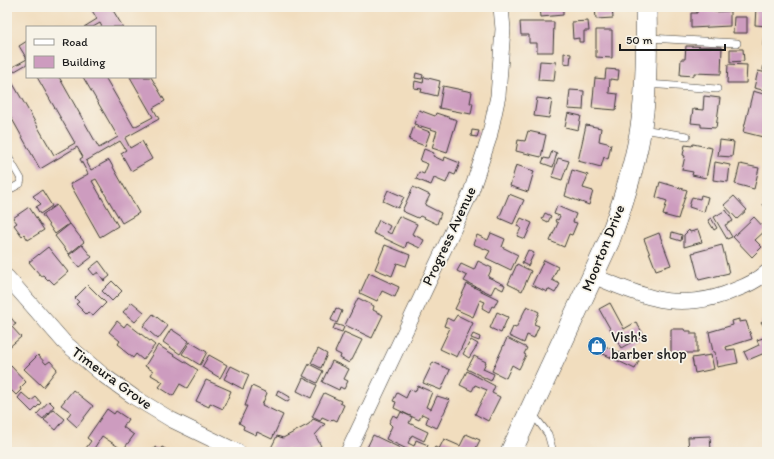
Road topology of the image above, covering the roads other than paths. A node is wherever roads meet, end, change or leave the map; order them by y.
1 (501, 7) edge
2 (646, 7) edge
3 (647, 38) junction
4 (737, 43) dead end
5 (645, 83) junction
6 (717, 89) dead end
7 (640, 128) junction
8 (687, 136) dead end
9 (7, 155) edge
10 (7, 192) edge
11 (767, 272) edge
12 (593, 276) junction
13 (7, 277) edge
14 (534, 419) junction
15 (238, 452) edge
16 (348, 452) edge
17 (511, 452) edge
18 (553, 452) edge

1 - 16 street, Progress Avenue
2 - 3 street, Moorton Drive
3 - 4 lane
3 - 5 street, Moorton Drive
5 - 6 lane
5 - 7 street, Moorton Drive
7 - 8 lane
7 - 12 street, Moorton Drive
9 - 10 lane
11 - 12 street
12 - 14 street, Moorton Drive
13 - 15 street, Timeura Grove
14 - 17 street, Moorton Drive
14 - 18 lane

